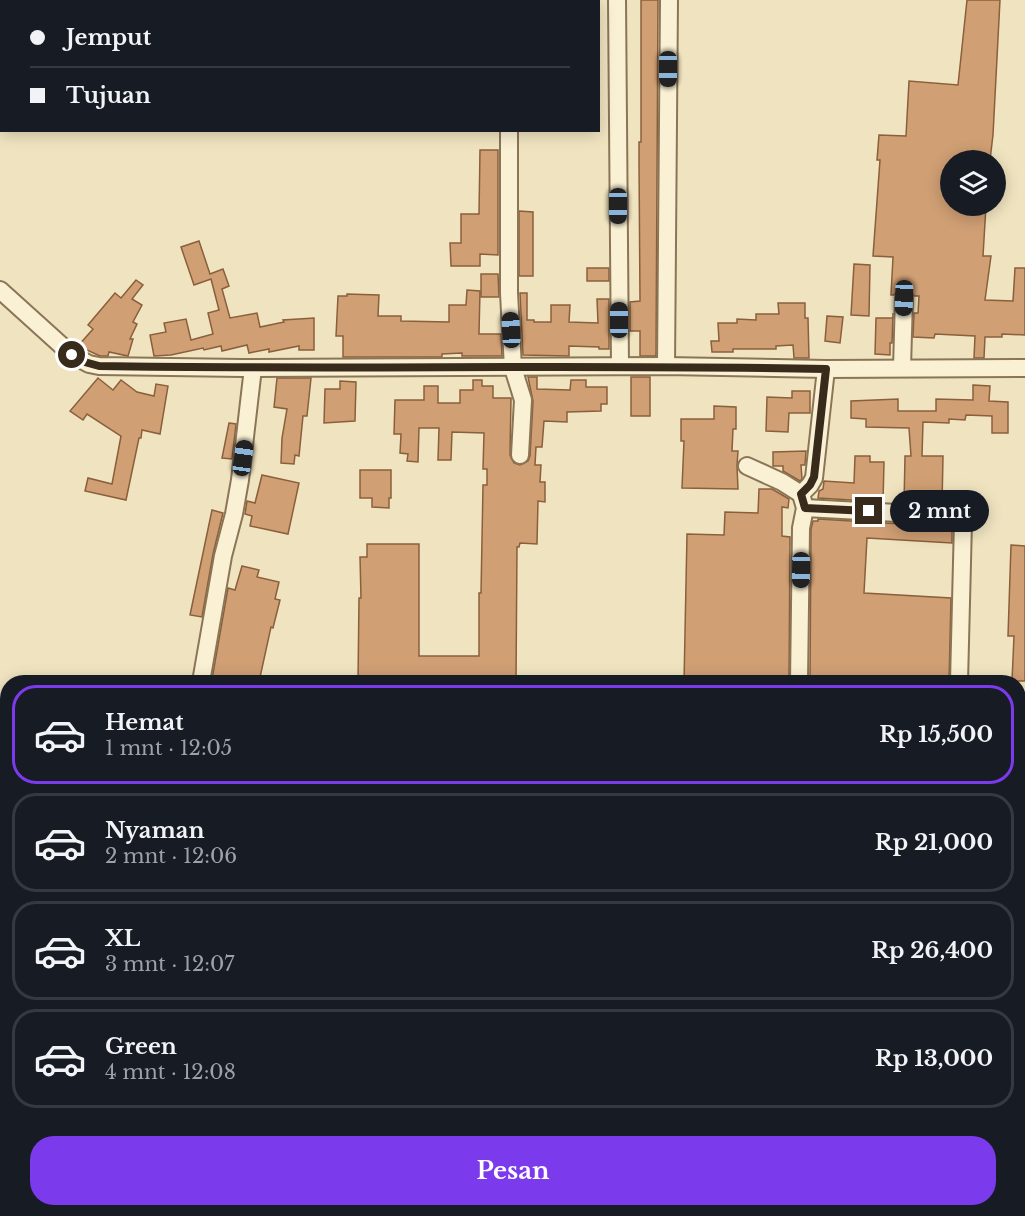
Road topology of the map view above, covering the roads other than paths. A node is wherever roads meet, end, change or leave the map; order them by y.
1 (617, 0) edge
2 (669, 0) edge
3 (509, 132) edge
4 (0, 290) edge
5 (904, 298) dead end
6 (620, 366) junction
7 (666, 366) junction
8 (253, 368) junction
9 (513, 368) junction
10 (902, 368) junction
11 (1025, 368) edge
12 (826, 369) junction
13 (520, 454) dead end
14 (747, 466) dead end
15 (803, 501) junction
16 (202, 675) edge
17 (799, 675) edge
18 (959, 675) edge

1 - 6 street
2 - 7 street
3 - 9 street
4 - 8 street
5 - 10 street
6 - 7 street
6 - 9 street
7 - 12 street
8 - 9 street
8 - 16 street
9 - 13 street
10 - 11 street
10 - 12 street
12 - 15 street
14 - 15 street
15 - 17 street
15 - 18 street

